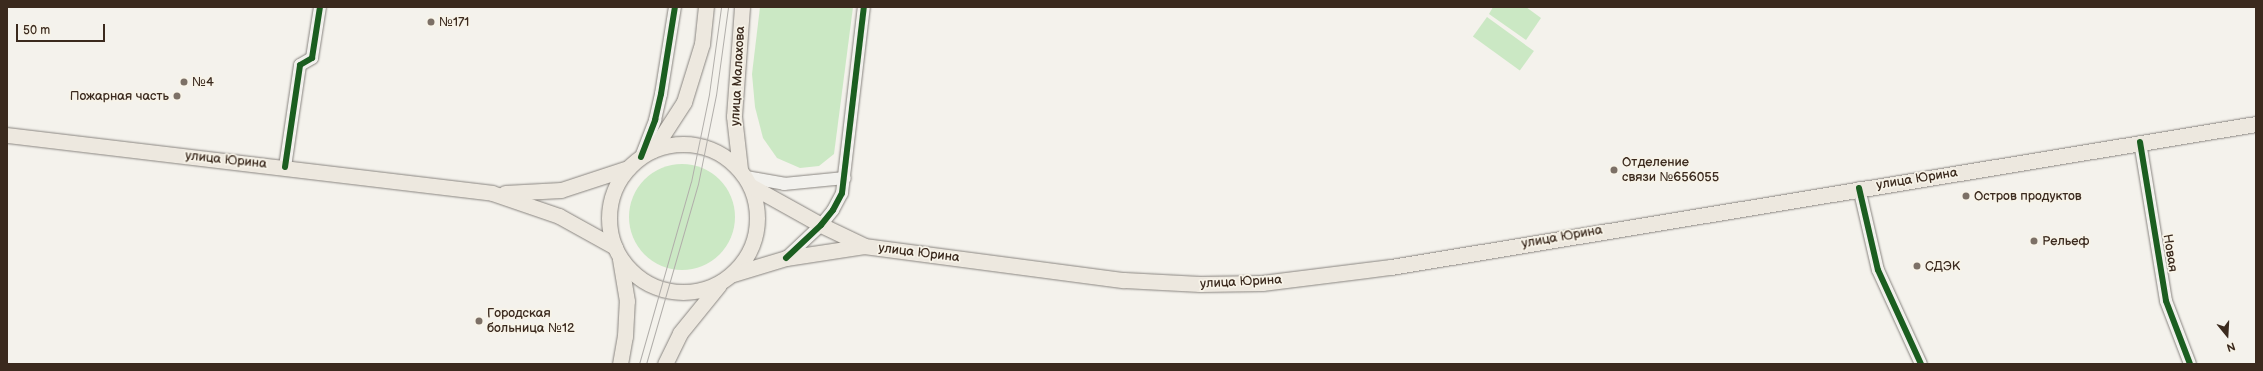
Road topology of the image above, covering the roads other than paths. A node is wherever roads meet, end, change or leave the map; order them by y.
1 (320, 7) edge
2 (675, 7) edge
3 (706, 7) edge
4 (742, 7) edge
5 (864, 7) edge
6 (2256, 124) edge
7 (7, 135) edge
8 (2140, 142) junction
9 (647, 153) junction
10 (285, 167) junction
11 (628, 168) junction
12 (745, 177) junction
13 (845, 178) junction
14 (1859, 188) junction
15 (492, 193) junction
16 (821, 225) junction
17 (864, 246) junction
18 (617, 252) junction
19 (786, 258) junction
20 (728, 278) junction
21 (620, 364) edge
22 (665, 364) edge
23 (1921, 364) edge
24 (2190, 364) edge

1 - 10 street
2 - 9 street
3 - 9 main road
4 - 12 main road, улица Малахова
5 - 13 street
6 - 8 main road, улица Юрина
7 - 10 main road, улица Юрина
8 - 14 main road, улица Юрина
8 - 24 street, Новая
9 - 11 main road
9 - 12 main road, улица Юрина
10 - 15 main road, улица Юрина
11 - 15 main road, улица Юрина
11 - 18 main road
12 - 13 street
12 - 16 main road, улица Юрина
12 - 20 main road, улица Малахова
13 - 16 street
14 - 17 main road, улица Юрина
14 - 23 street
15 - 18 main road, улица Юрина
16 - 17 main road, улица Юрина
16 - 19 street
17 - 19 main road, улица Юрина
18 - 20 main road, улица Юрина
18 - 21 main road
19 - 20 main road, улица Юрина
20 - 22 main road

